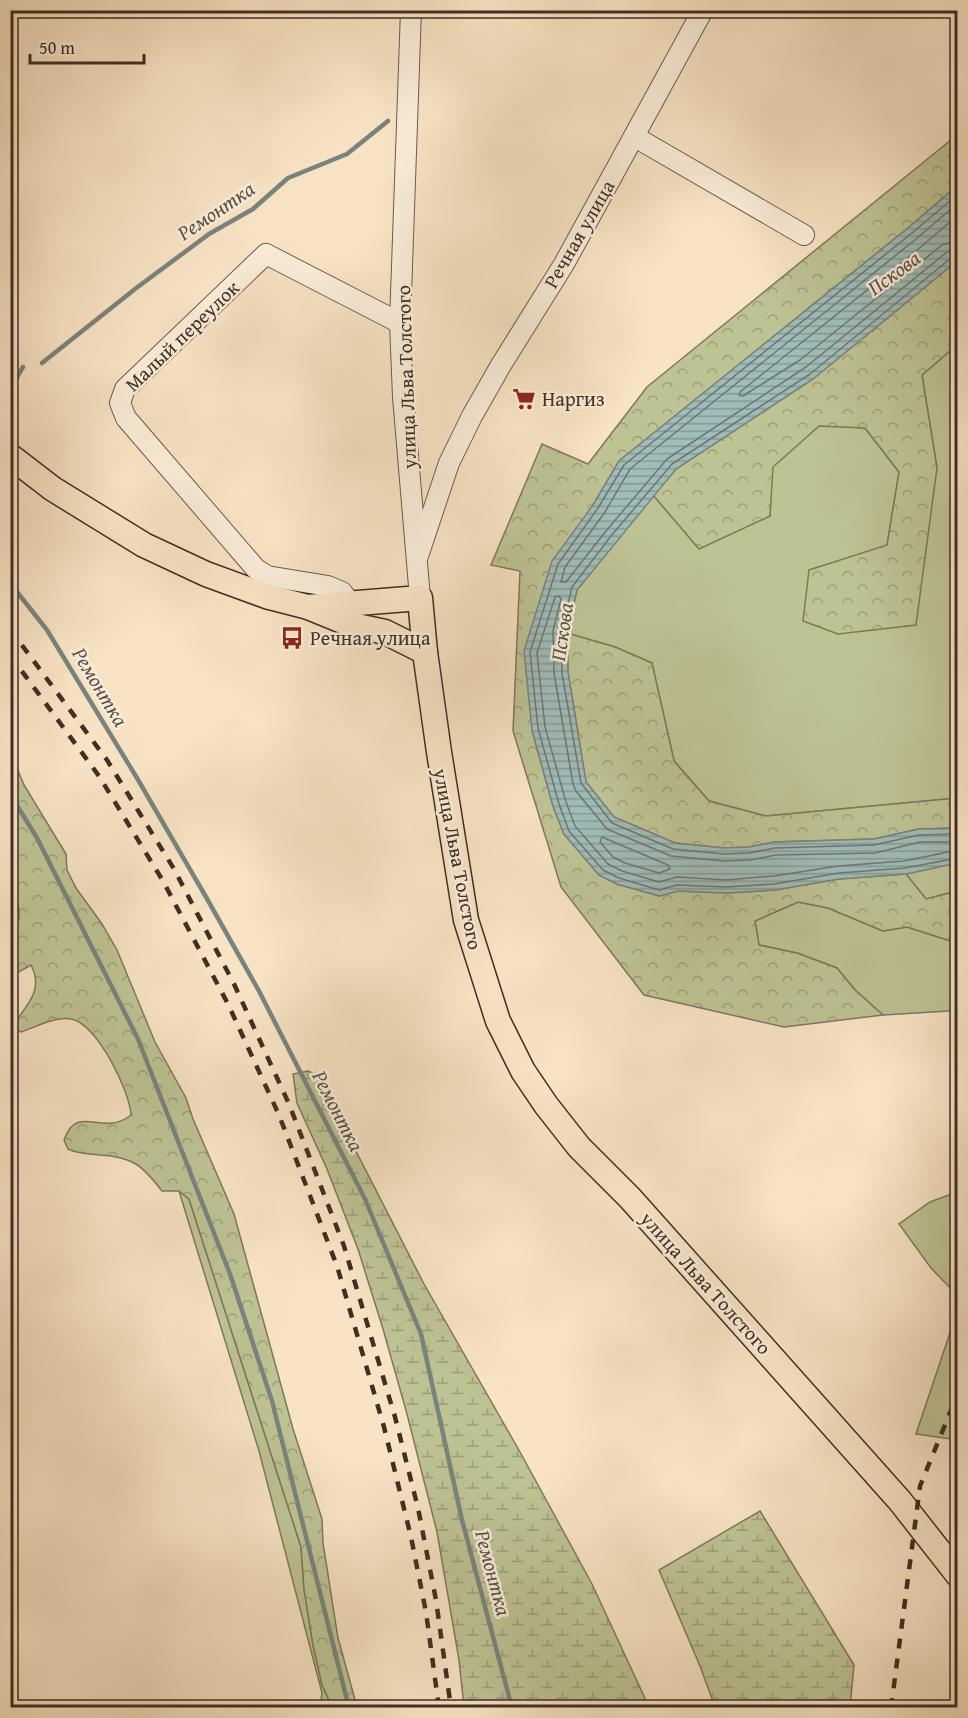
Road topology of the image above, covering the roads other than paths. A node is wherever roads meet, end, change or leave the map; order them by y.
1 (411, 10) edge
2 (703, 10) edge
3 (635, 137) junction
4 (804, 235) dead end
5 (400, 323) junction
6 (10, 456) edge
7 (417, 559) junction
8 (420, 598) junction
9 (351, 604) junction
10 (308, 607) junction
11 (425, 652) junction
12 (957, 1575) edge

1 - 5 street, улица Льва Толстого
2 - 3 street, Речная улица
3 - 4 street
3 - 7 street, Речная улица
5 - 7 street, улица Льва Толстого
5 - 9 street, Малый переулок
6 - 10 main road
7 - 8 street, улица Льва Толстого
8 - 9 main road
8 - 11 main road, улица Льва Толстого
9 - 10 main road
10 - 11 main road
11 - 12 main road, улица Льва Толстого

